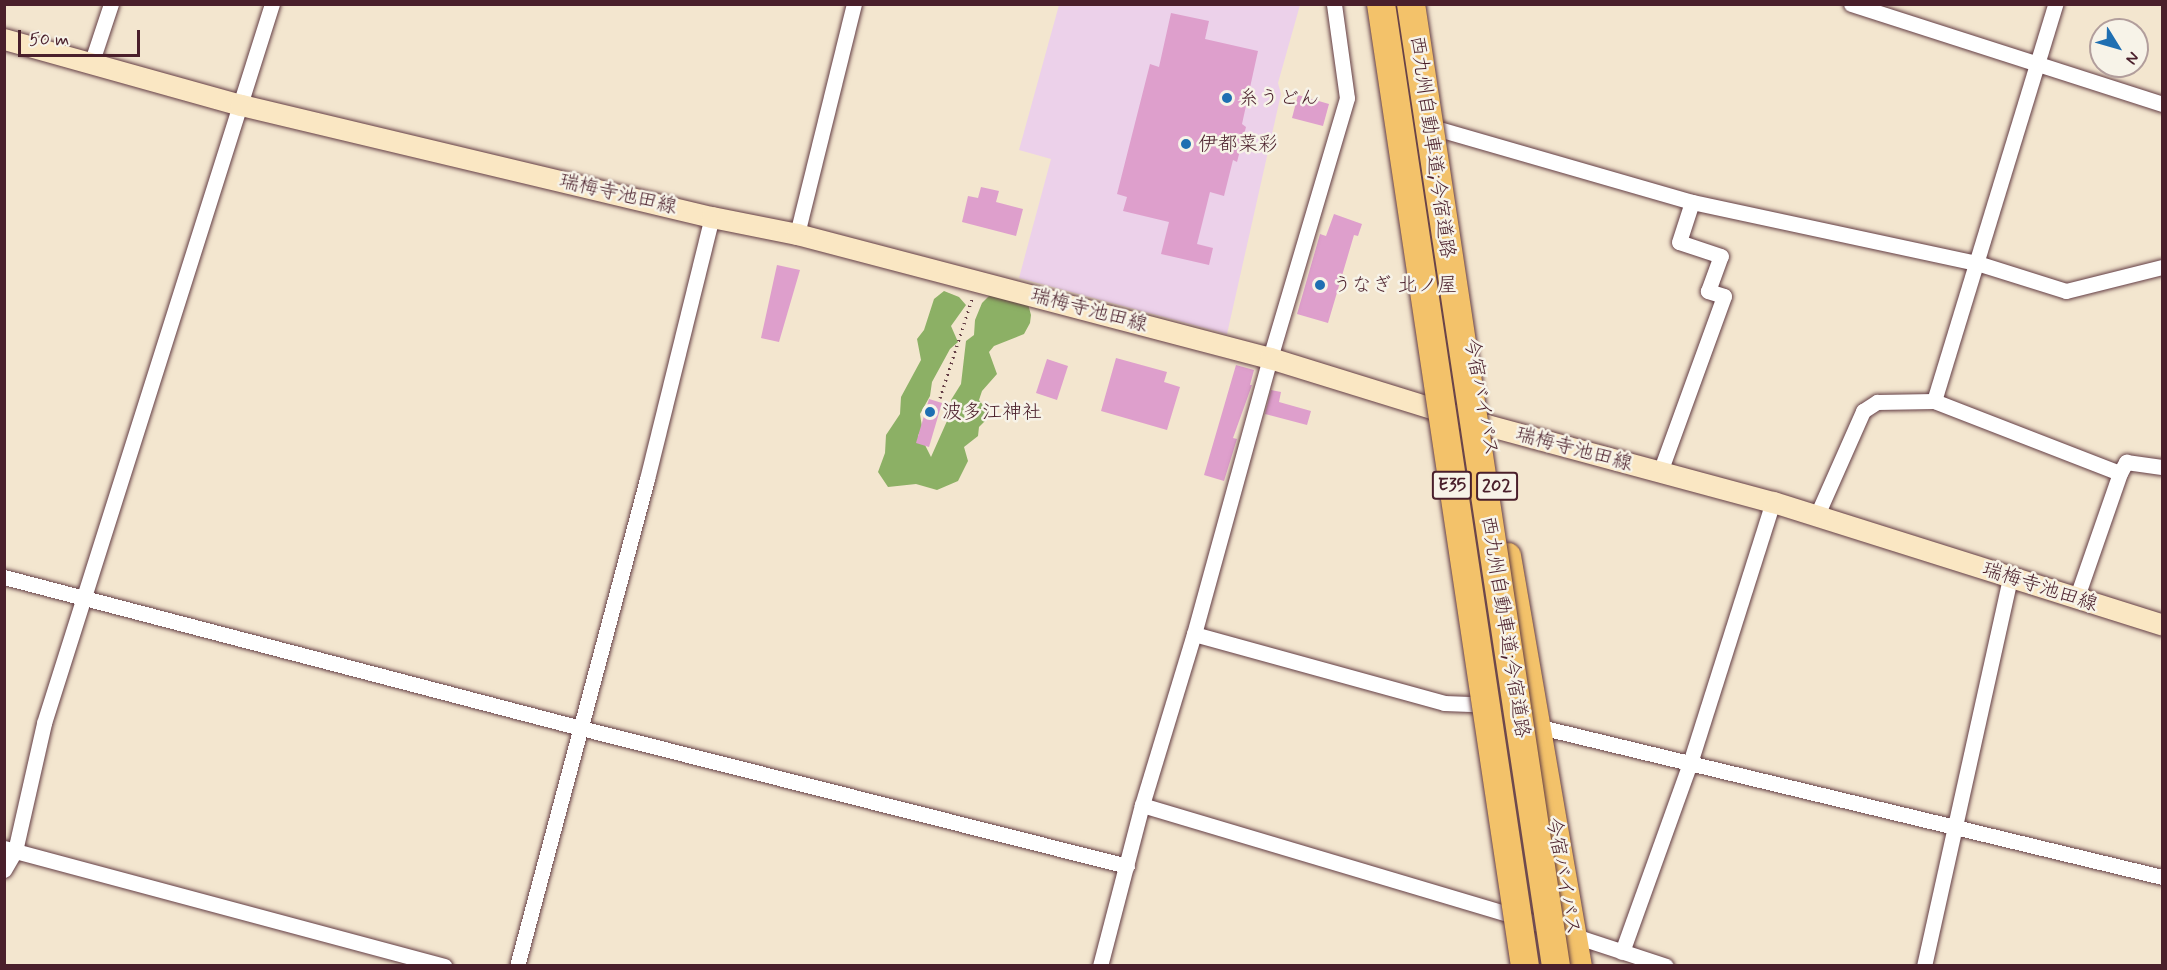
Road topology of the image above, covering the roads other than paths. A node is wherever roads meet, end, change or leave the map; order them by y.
1 (111, 4) edge
2 (272, 4) edge
3 (854, 4) edge
4 (1334, 4) edge
5 (1369, 4) edge
6 (1381, 4) edge
7 (1411, 4) edge
8 (1422, 4) edge
9 (1851, 4) edge
10 (2055, 4) edge
11 (4, 39) edge
12 (91, 64) junction
13 (2036, 65) junction
14 (2163, 104) edge
15 (241, 105) junction
16 (1439, 129) junction
17 (1692, 202) junction
18 (712, 217) junction
19 (796, 234) junction
20 (1977, 263) junction
21 (2163, 267) edge
22 (1270, 358) junction
23 (1934, 401) junction
24 (1431, 408) junction
25 (1487, 425) junction
26 (2163, 467) edge
27 (1660, 472) junction
28 (2120, 473) junction
29 (1773, 502) junction
30 (1817, 515) junction
31 (4, 577) edge
32 (2010, 577) junction
33 (85, 598) junction
34 (2076, 600) junction
35 (2163, 625) edge
36 (1194, 634) junction
37 (1477, 704) junction
38 (1536, 726) junction
39 (581, 728) junction
40 (1690, 763) junction
41 (1142, 805) junction
42 (1956, 826) junction
43 (10, 849) edge
44 (1127, 866) junction
45 (4, 870) edge
46 (2163, 877) edge
47 (1508, 914) junction
48 (1573, 934) junction
49 (1622, 952) junction
50 (444, 966) edge
51 (517, 966) edge
52 (1100, 966) edge
53 (1515, 966) edge
54 (1524, 966) edge
55 (1556, 966) edge
56 (1579, 966) edge
57 (1666, 966) edge
58 (1924, 966) edge

1 - 12 street
2 - 15 street
3 - 19 street
4 - 22 street
5 - 24 highway
6 - 54 highway, 西九州自動車道;今宿道路 / E35, bridge
7 - 55 highway, 西九州自動車道;今宿道路 / E35, bridge
8 - 16 highway, 今宿バイパス / 202
9 - 13 street
10 - 13 street
11 - 12 main road, 瑞梅寺池田線
12 - 15 main road, 瑞梅寺池田線
13 - 14 street
13 - 20 street
15 - 18 main road, 瑞梅寺池田線
15 - 33 street
16 - 17 street
16 - 25 highway, 今宿バイパス / 202
17 - 20 street
17 - 27 street
18 - 19 main road, 瑞梅寺池田線
18 - 39 street
19 - 22 main road, 瑞梅寺池田線
20 - 21 street
20 - 23 street
22 - 24 main road, 瑞梅寺池田線
22 - 36 street
23 - 28 street
23 - 30 street
24 - 25 main road, 瑞梅寺池田線
24 - 37 highway
25 - 27 main road, 瑞梅寺池田線
25 - 38 highway, 今宿バイパス / 202
26 - 28 street
27 - 29 main road, 瑞梅寺池田線
28 - 34 street
29 - 30 main road, 瑞梅寺池田線
29 - 40 street
30 - 32 main road, 瑞梅寺池田線
31 - 33 street
32 - 34 main road, 瑞梅寺池田線
32 - 42 street
33 - 39 street
33 - 43 street
34 - 35 main road, 瑞梅寺池田線
36 - 37 street
36 - 41 street
37 - 47 highway
38 - 40 street
38 - 48 highway, 今宿バイパス / 202
39 - 44 street
39 - 51 street
40 - 42 street
40 - 49 street
41 - 44 street
41 - 47 street
42 - 46 street
42 - 58 street
43 - 45 street
43 - 50 street
44 - 52 street
47 - 48 street
47 - 53 highway
48 - 49 street
48 - 56 highway, 今宿バイパス / 202
49 - 57 street

